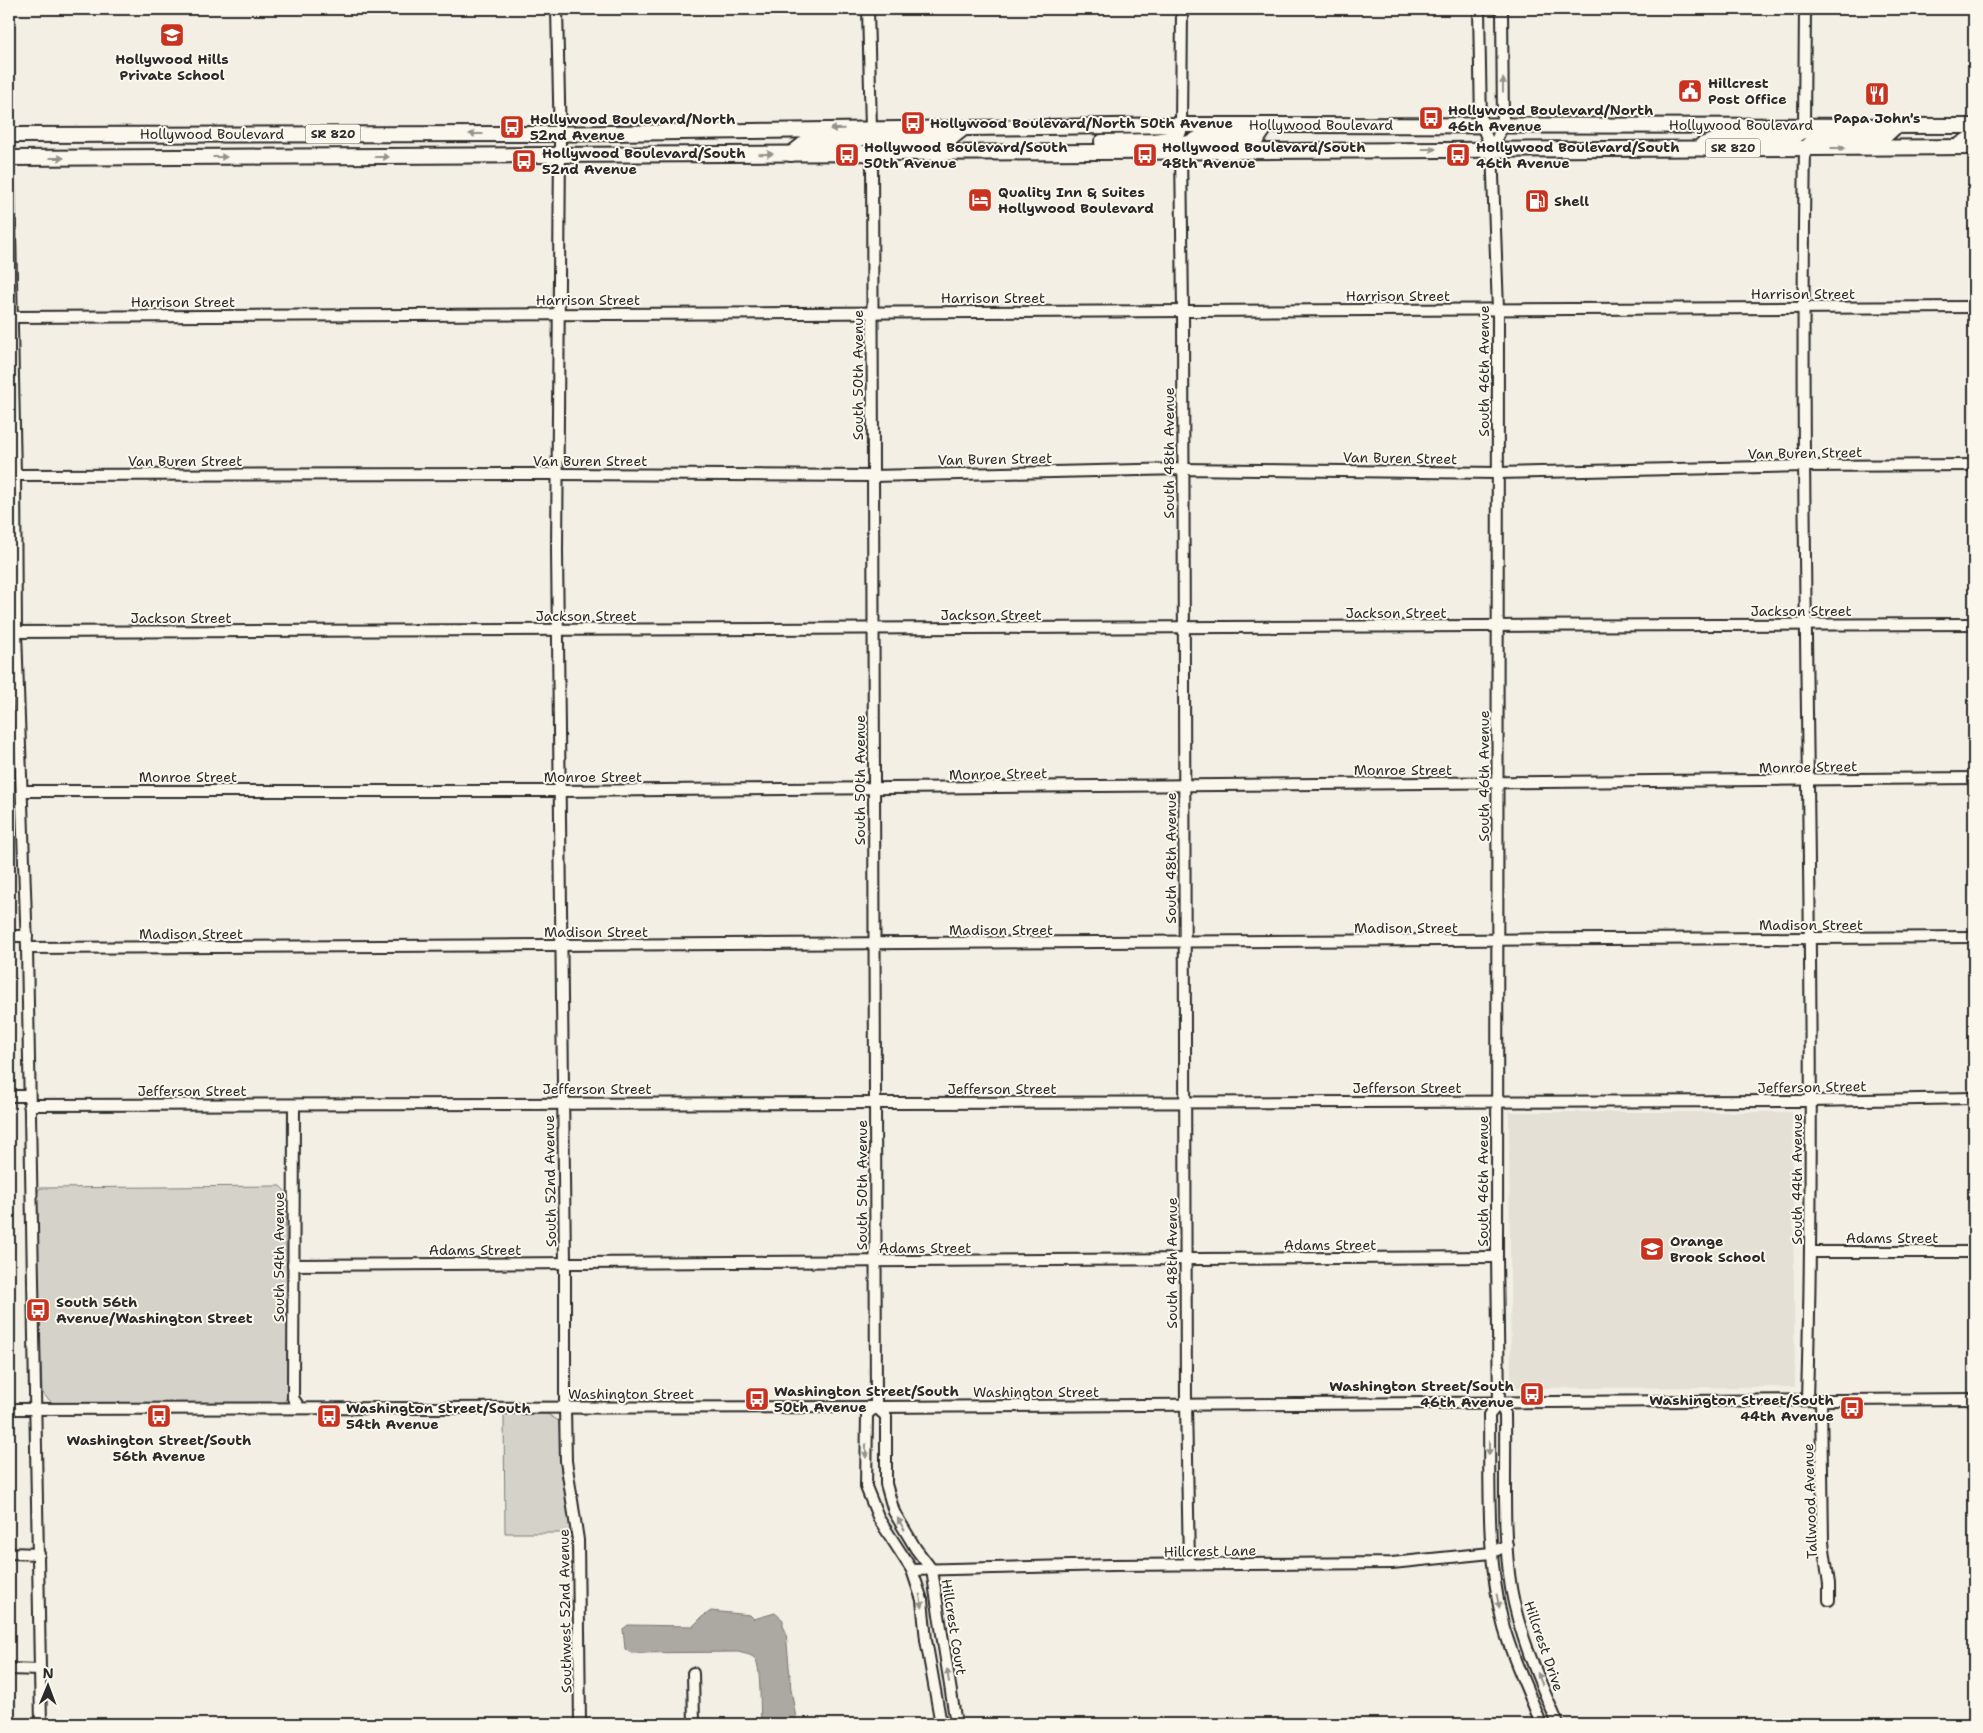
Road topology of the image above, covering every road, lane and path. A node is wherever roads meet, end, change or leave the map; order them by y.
1 (557, 9) edge
2 (868, 9) edge
3 (1182, 9) edge
4 (1480, 9) edge
5 (1502, 9) edge
6 (1805, 9) edge
7 (1481, 124) junction
8 (1181, 125) junction
9 (1267, 125) junction
10 (1503, 125) junction
11 (1804, 125) junction
12 (1897, 126) junction
13 (1974, 126) edge
14 (964, 128) junction
15 (871, 129) junction
16 (9, 135) edge
17 (1974, 136) edge
18 (560, 144) junction
19 (1957, 147) junction
20 (1974, 147) edge
21 (1692, 148) junction
22 (1805, 148) junction
23 (1492, 149) junction
24 (1181, 151) junction
25 (1084, 152) junction
26 (872, 153) junction
27 (790, 154) junction
28 (9, 158) edge
29 (9, 181) edge
30 (1974, 307) edge
31 (1803, 308) junction
32 (1498, 309) junction
33 (1183, 311) junction
34 (872, 312) junction
35 (559, 314) junction
36 (11, 317) junction
37 (1974, 465) edge
38 (1804, 466) junction
39 (1182, 469) junction
40 (1497, 473) junction
41 (559, 474) junction
42 (15, 475) junction
43 (872, 476) junction
44 (1974, 624) edge
45 (1807, 625) junction
46 (1498, 626) junction
47 (1184, 628) junction
48 (873, 629) junction
49 (558, 630) junction
50 (13, 632) edge
51 (1974, 778) edge
52 (1809, 780) junction
53 (1497, 783) junction
54 (1184, 786) junction
55 (874, 788) junction
56 (22, 791) junction
57 (559, 791) junction
58 (9, 936) edge
59 (27, 936) junction
60 (1974, 938) edge
61 (1810, 939) junction
62 (1497, 941) junction
63 (1184, 942) junction
64 (875, 944) junction
65 (561, 945) junction
66 (27, 948) junction
67 (9, 1096) edge
68 (1974, 1098) edge
69 (29, 1100) junction
70 (1810, 1101) junction
71 (875, 1102) junction
72 (1184, 1102) junction
73 (1497, 1102) junction
74 (563, 1103) junction
75 (294, 1105) junction
76 (1811, 1252) junction
77 (1974, 1252) edge
78 (1497, 1258) junction
79 (1185, 1260) junction
80 (876, 1262) junction
81 (565, 1264) junction
82 (293, 1265) junction
83 (1974, 1399) edge
84 (1807, 1400) junction
85 (1821, 1400) junction
86 (1499, 1403) junction
87 (1186, 1404) junction
88 (299, 1407) junction
89 (876, 1407) junction
90 (565, 1408) junction
91 (9, 1409) edge
92 (36, 1410) junction
93 (1507, 1545) junction
94 (9, 1553) edge
95 (1491, 1553) junction
96 (38, 1554) junction
97 (1189, 1564) junction
98 (912, 1570) junction
99 (932, 1570) junction
100 (1829, 1600) dead end
101 (9, 1669) edge
102 (40, 1670) junction
103 (693, 1673) dead end
104 (41, 1724) edge
105 (580, 1724) edge
106 (694, 1724) edge
107 (941, 1724) edge
108 (956, 1724) edge
109 (1541, 1724) edge
110 (1558, 1724) edge

1 - 18 street, South 52nd Avenue
2 - 15 street
3 - 8 street
4 - 7 street
10 -> 5 street
6 - 11 street
7 - 9 highway, Hollywood Boulevard / SR 820
7 - 10 highway, Hollywood Boulevard / SR 820
7 - 23 street
8 - 9 highway, Hollywood Boulevard / SR 820
8 - 14 highway, Hollywood Boulevard / SR 820
8 - 25 highway
9 - 24 highway
10 - 11 highway, Hollywood Boulevard / SR 820
10 - 23 street
11 - 12 highway, Hollywood Boulevard / SR 820
11 - 21 highway
12 - 13 highway, Hollywood Boulevard / SR 820
12 - 22 highway
14 - 15 highway, Hollywood Boulevard / SR 820
14 - 26 highway
15 -> 18 highway, Hollywood Boulevard / SR 820
15 - 27 highway
18 -> 16 highway, Hollywood Boulevard / SR 820
17 - 19 highway
18 -> 27 highway, Hollywood Boulevard / SR 820
28 -> 18 highway, Hollywood Boulevard / SR 820
18 - 35 street, South 52nd Avenue
19 - 20 highway, Hollywood Boulevard / SR 820
22 -> 19 highway, Hollywood Boulevard / SR 820
21 - 22 highway, Hollywood Boulevard / SR 820
21 - 23 highway, Hollywood Boulevard / SR 820
22 - 31 street, South 44th Avenue
24 -> 23 highway, Hollywood Boulevard / SR 820
23 - 32 street, South 46th Avenue
24 - 25 highway, Hollywood Boulevard / SR 820
24 - 33 street, South 48th Avenue
25 - 26 highway, Hollywood Boulevard / SR 820
26 - 27 highway, Hollywood Boulevard / SR 820
26 - 34 street, South 50th Avenue
29 - 36 street
30 - 31 street, Harrison Street
31 - 32 street, Harrison Street
31 - 38 street, South 44th Avenue
32 - 33 street, Harrison Street
32 - 40 street, South 46th Avenue
33 - 34 street, Harrison Street
33 - 39 street, South 48th Avenue
34 - 35 street, Harrison Street
34 - 43 street, South 50th Avenue
35 - 36 street, Harrison Street
35 - 41 street, South 52nd Avenue
36 - 42 street
37 - 38 street, Van Buren Street
38 - 40 street, Van Buren Street
38 - 45 street, South 44th Avenue
39 - 40 street, Van Buren Street
39 - 43 street, Van Buren Street
39 - 47 street, South 48th Avenue
40 - 46 street, South 46th Avenue
41 - 42 street, Van Buren Street
41 - 43 street, Van Buren Street
41 - 49 street, South 52nd Avenue
42 - 50 street
43 - 48 street, South 50th Avenue
44 - 45 street, Jackson Street
45 - 46 street, Jackson Street
45 - 52 street, South 44th Avenue
46 - 47 street, Jackson Street
46 - 53 street, South 46th Avenue
47 - 48 street, Jackson Street
47 - 54 street, South 48th Avenue
48 - 49 street, Jackson Street
48 - 55 street, South 50th Avenue
49 - 50 street, Jackson Street
49 - 57 street, South 52nd Avenue
50 - 56 street
51 - 52 street, Monroe Street
52 - 53 street, Monroe Street
52 - 61 street, South 44th Avenue
53 - 54 street, Monroe Street
53 - 62 street, South 46th Avenue
54 - 55 street, Monroe Street
54 - 63 street, South 48th Avenue
55 - 57 street, Monroe Street
55 - 64 street, South 50th Avenue
56 - 57 street, Monroe Street
56 - 59 street
57 - 65 street, South 52nd Avenue
58 - 59 street
59 - 66 street
60 - 61 street, Madison Street
61 - 62 street, Madison Street
61 - 70 street, South 44th Avenue
62 - 63 street, Madison Street
62 - 73 street, South 46th Avenue
63 - 64 street, Madison Street
63 - 72 street, South 48th Avenue
64 - 65 street, Madison Street
64 - 71 street, South 50th Avenue
65 - 66 street, Madison Street
65 - 74 street, South 52nd Avenue
66 - 69 street
67 - 69 street, Jefferson Street
68 - 70 street, Jefferson Street
69 - 75 street, Jefferson Street
69 - 92 street
70 - 73 street, Jefferson Street
70 - 76 street, South 44th Avenue
71 - 72 street, Jefferson Street
71 - 74 street, Jefferson Street
71 - 80 street, South 50th Avenue
72 - 73 street, Jefferson Street
72 - 79 street, South 48th Avenue
73 - 78 street, South 46th Avenue
74 - 75 street, Jefferson Street
74 - 81 street, South 52nd Avenue
75 - 82 street, South 54th Avenue
76 - 77 street, Adams Street
76 - 84 street, South 44th Avenue
78 - 79 street, Adams Street
78 - 86 street, South 46th Avenue
79 - 80 street, Adams Street
79 - 87 street, South 48th Avenue
80 - 81 street, Adams Street
80 - 89 street, South 50th Avenue
81 - 82 street, Adams Street
81 - 90 street, South 52nd Avenue
82 - 88 street, South 54th Avenue
83 - 85 street, Washington Street
84 - 85 street, Washington Street
84 - 86 street, Washington Street
85 - 100 street, Tallwood Avenue
86 - 87 street, Washington Street
86 - 93 street, South 46th Avenue
86 -> 95 street, South 46th Avenue
87 - 89 street, Washington Street
87 - 97 street, South 48th Avenue
88 - 90 street, Washington Street
88 - 92 street, Washington Street
89 - 90 street, Washington Street
89 -> 98 street, Hillcrest Court
99 -> 89 street, Hillcrest Court
90 - 105 street, Southwest 52nd Avenue
91 - 92 street, Washington Street
92 - 96 street
93 - 95 street, Hillcrest Lane
110 -> 93 street, Hillcrest Drive
94 - 96 street
95 - 97 street, Hillcrest Lane
95 -> 109 street, Hillcrest Drive
96 - 102 street
97 - 99 street, Hillcrest Lane
98 - 99 street, Hillcrest Lane
98 -> 107 street, Hillcrest Court
108 -> 99 street, Hillcrest Court
101 - 102 street
102 - 104 street
103 - 106 street

